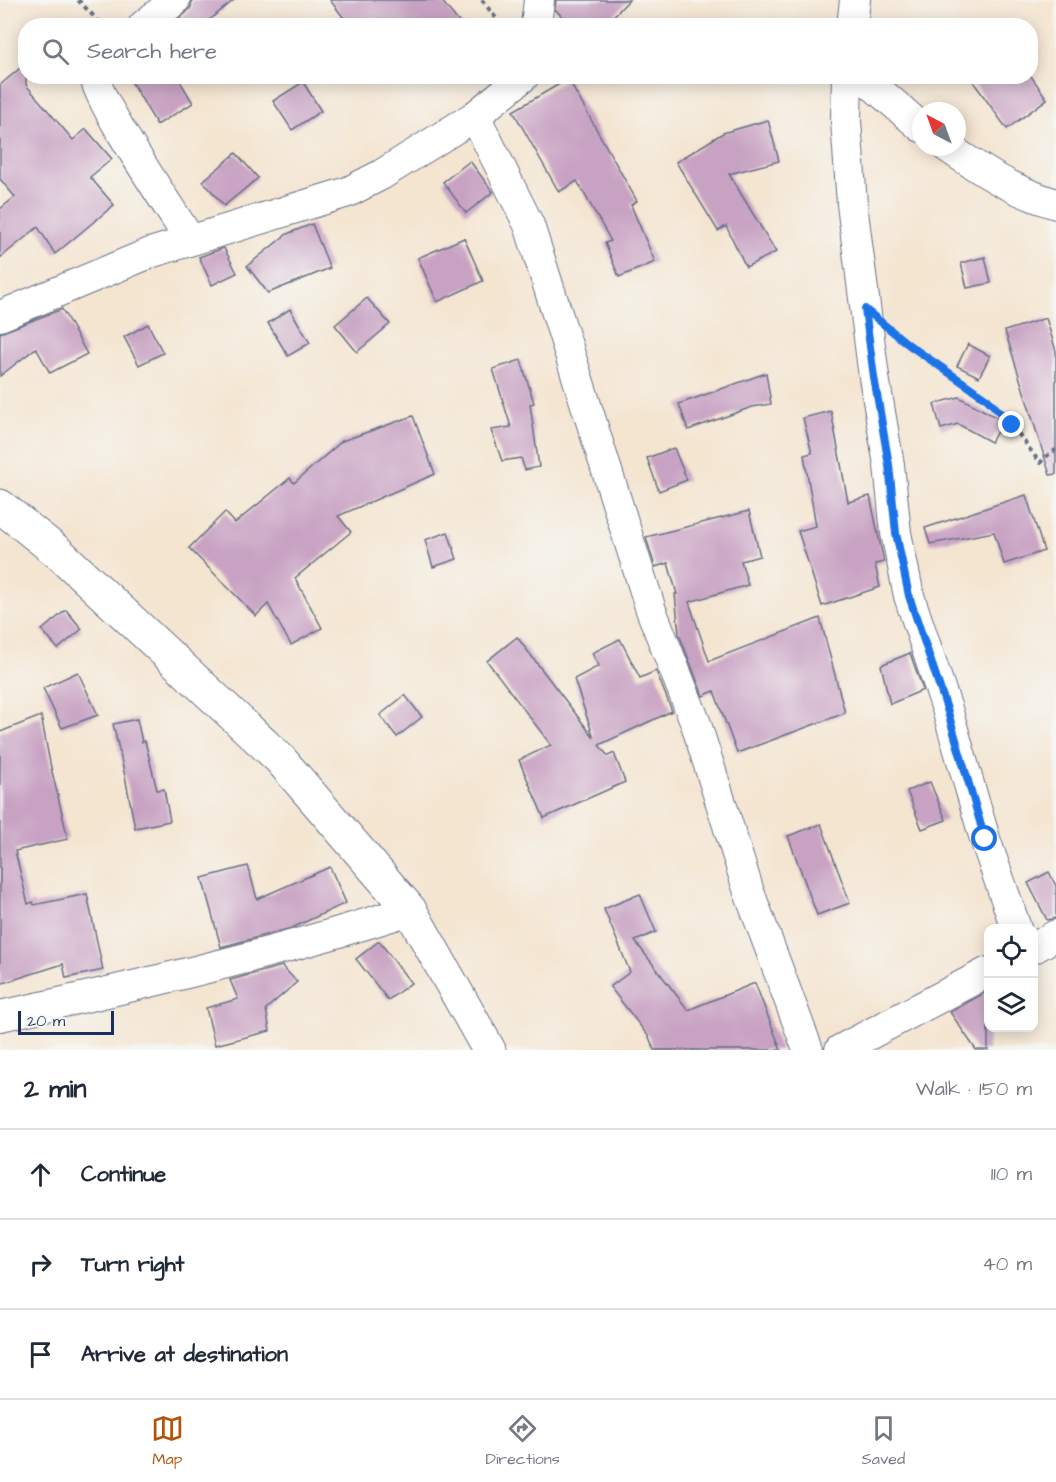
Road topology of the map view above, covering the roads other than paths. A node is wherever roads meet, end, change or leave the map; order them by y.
1 (175, 0) edge
2 (539, 0) edge
3 (855, 0) edge
4 (153, 18) edge
5 (537, 18) edge
6 (853, 18) edge
7 (96, 84) edge
8 (514, 84) edge
9 (847, 84) edge
10 (871, 84) edge
11 (475, 116) junction
12 (912, 119) edge
13 (960, 156) edge
14 (1056, 204) edge
15 (190, 240) junction
16 (0, 316) edge
17 (0, 506) edge
18 (410, 910) junction
19 (1015, 924) edge
20 (1056, 935) edge
21 (1038, 946) edge
22 (984, 974) edge
23 (0, 1016) edge
24 (489, 1050) edge
25 (808, 1050) edge
26 (840, 1050) edge

1 - 4 street
2 - 5 street
3 - 6 street
7 - 15 street
8 - 11 street
9 - 19 street
10 - 12 street
11 - 15 street
11 - 25 street
13 - 14 street
15 - 16 street
17 - 18 street
18 - 23 street
18 - 24 street
20 - 21 street
22 - 26 street

